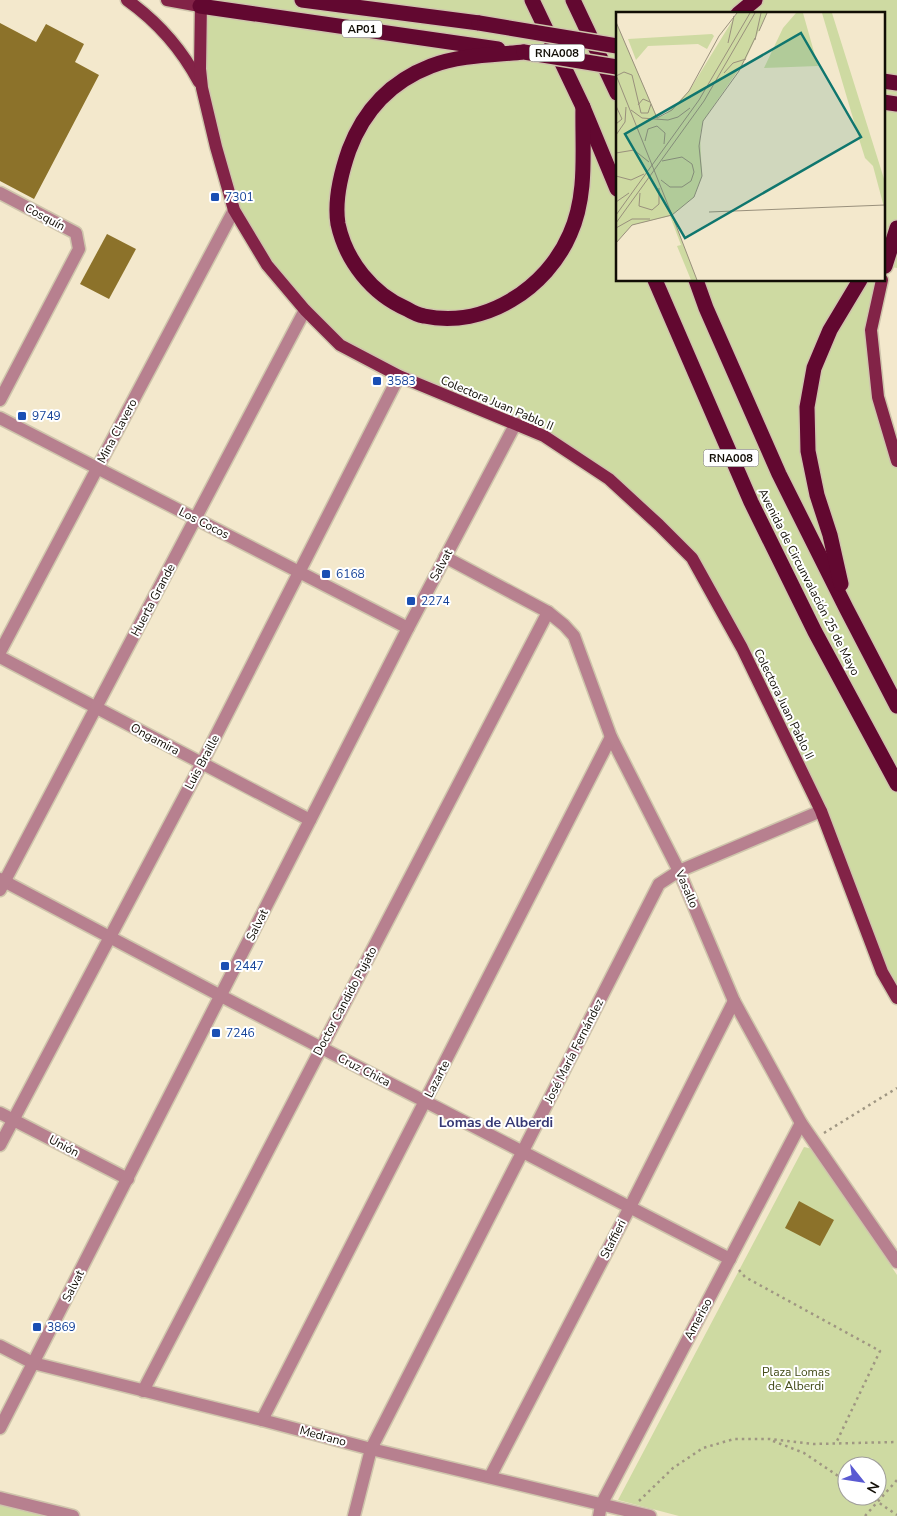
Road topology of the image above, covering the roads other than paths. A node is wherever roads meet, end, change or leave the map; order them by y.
1 (127, 0) edge
2 (167, 0) edge
3 (302, 0) edge
4 (380, 0) edge
5 (532, 0) edge
6 (574, 0) edge
7 (755, 0) edge
8 (200, 3) edge
9 (740, 12) edge
10 (422, 16) junction
11 (616, 46) edge
12 (524, 52) junction
13 (616, 67) edge
14 (884, 81) edge
15 (897, 83) edge
16 (202, 88) junction
17 (616, 91) edge
18 (884, 102) edge
19 (897, 104) edge
20 (582, 107) junction
21 (616, 187) edge
22 (0, 193) edge
23 (234, 210) junction
24 (897, 220) edge
25 (897, 228) edge
26 (884, 240) edge
27 (887, 272) edge
28 (655, 281) edge
29 (696, 281) edge
30 (859, 281) edge
31 (305, 310) junction
32 (399, 376) junction
33 (0, 400) edge
34 (0, 418) edge
35 (516, 423) junction
36 (897, 461) edge
37 (98, 468) junction
38 (195, 518) junction
39 (445, 557) junction
40 (299, 572) junction
41 (846, 608) junction
42 (548, 612) junction
43 (408, 628) junction
44 (0, 652) edge
45 (0, 657) edge
46 (897, 706) edge
47 (96, 708) junction
48 (611, 737) junction
49 (202, 763) junction
50 (897, 784) edge
51 (821, 811) junction
52 (310, 820) junction
53 (679, 871) junction
54 (1, 884) edge
55 (109, 937) junction
56 (221, 996) junction
57 (897, 998) edge
58 (734, 1001) junction
59 (321, 1048) junction
60 (425, 1102) junction
61 (0, 1113) edge
62 (13, 1119) junction
63 (801, 1124) junction
64 (0, 1145) edge
65 (523, 1152) junction
66 (128, 1179) junction
67 (630, 1207) junction
68 (730, 1259) junction
69 (897, 1262) edge
70 (0, 1346) edge
71 (33, 1363) junction
72 (143, 1391) junction
73 (262, 1420) junction
74 (0, 1428) edge
75 (371, 1449) junction
76 (490, 1477) junction
77 (0, 1498) edge
78 (600, 1511) edge
79 (73, 1516) edge
80 (354, 1516) edge
81 (650, 1516) edge

1 - 16 main road
2 - 8 main road
3 - 10 highway, AP01
4 - 10 highway
5 - 20 highway, RNA008
6 - 17 highway, RNA008
7 - 9 highway
8 - 12 highway, AP01
8 - 16 main road, Colectora Juan Pablo II
10 - 11 highway, AP01, bridge
12 - 13 highway, AP01, bridge
12 - 20 highway
14 - 15 highway
16 - 23 main road, Colectora Juan Pablo II
18 - 19 highway
20 - 21 highway, RNA008
22 - 33 street, Cosquín
23 - 31 main road, Colectora Juan Pablo II
23 - 37 street, Mina Clavero
24 - 26 highway
25 - 27 highway
27 - 36 main road
28 - 50 highway, Avenida de Circunvalación 25 de Mayo / RNA008
29 - 41 highway, Avenida de Circunvalación 25 de Mayo / RNA008
30 - 41 highway
31 - 32 main road, Colectora Juan Pablo II
31 - 38 street, Huerta Grande
32 - 35 main road, Colectora Juan Pablo II
32 - 40 street, Luis Braille
34 - 37 street, Los Cocos
35 - 39 street, Salvat
35 - 51 main road, Colectora Juan Pablo II
37 - 38 street, Los Cocos
37 - 44 street, Mina Clavero
38 - 40 street, Los Cocos
38 - 47 street, Huerta Grande
39 - 42 street, Vasallo
39 - 43 street, Salvat
40 - 43 street, Los Cocos
40 - 49 street, Luis Braille
41 - 46 highway, Avenida de Circunvalación 25 de Mayo / RNA008
42 - 48 street, Vasallo
42 - 59 street, Doctor Candido Pujato
43 - 52 street, Salvat
45 - 47 street, Ongamira
47 - 49 street, Ongamira
47 - 54 street, Huerta Grande
48 - 53 street, Vasallo
48 - 60 street, Lazarte
49 - 52 street, Ongamira
49 - 55 street, Luis Braille
51 - 53 street, José María Fernández
51 - 57 main road, Colectora Juan Pablo II
52 - 56 street, Salvat
53 - 58 street, Vasallo
53 - 65 street, José María Fernández
54 - 55 street, Cruz Chica
55 - 56 street, Cruz Chica
55 - 62 street, Luis Braille
56 - 59 street, Cruz Chica
56 - 66 street, Salvat
58 - 63 street, Vasallo
58 - 67 street, Staffieri
59 - 60 street, Cruz Chica
59 - 72 street, Doctor Candido Pujato
60 - 65 street, Cruz Chica
60 - 73 street, Lazarte
61 - 62 street, Unión
62 - 64 street, Luis Braille
62 - 66 street, Unión
63 - 68 street, Ameriso
63 - 69 street, Vasallo
65 - 67 street, Cruz Chica
65 - 75 street, José María Fernández
66 - 71 street, Salvat
67 - 68 street, Cruz Chica
67 - 76 street, Staffieri
68 - 78 street, Ameriso
70 - 71 street, Medrano
71 - 72 street, Medrano
71 - 74 street, Salvat
72 - 73 street, Medrano
73 - 75 street, Medrano
75 - 76 street, Medrano
75 - 80 street, José María Fernández
76 - 78 street, Medrano
77 - 79 street
78 - 81 street, Medrano

